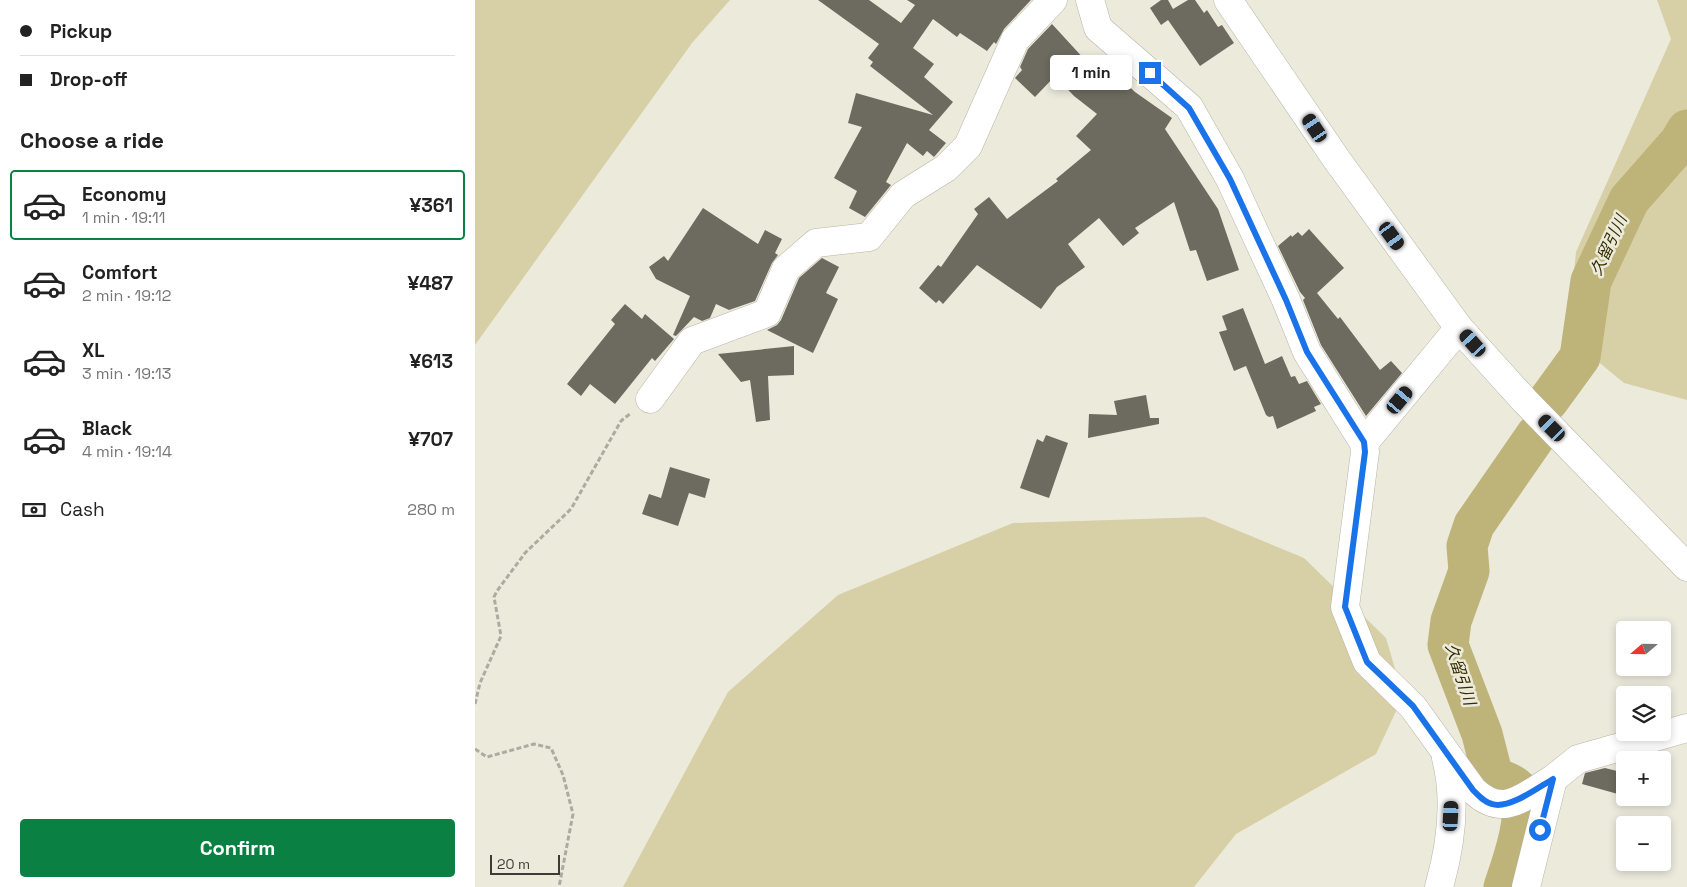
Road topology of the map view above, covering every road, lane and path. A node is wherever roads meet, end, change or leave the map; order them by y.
1 (1053, 0) edge
2 (1090, 0) edge
3 (1228, 0) edge
4 (1459, 328) junction
5 (649, 399) joint
6 (1364, 442) junction
7 (1687, 567) edge
8 (475, 704) edge
9 (1687, 728) edge
10 (475, 749) edge
11 (1444, 750) junction
12 (1534, 790) junction
13 (559, 887) edge
14 (1439, 887) edge
15 (1526, 887) edge

1 - 5 street
2 - 6 street
3 - 4 street
4 - 6 street
4 - 7 street
5 - 8 path
6 - 11 street
9 - 12 street
10 - 13 path
11 - 12 street
11 - 14 street
12 - 15 street

